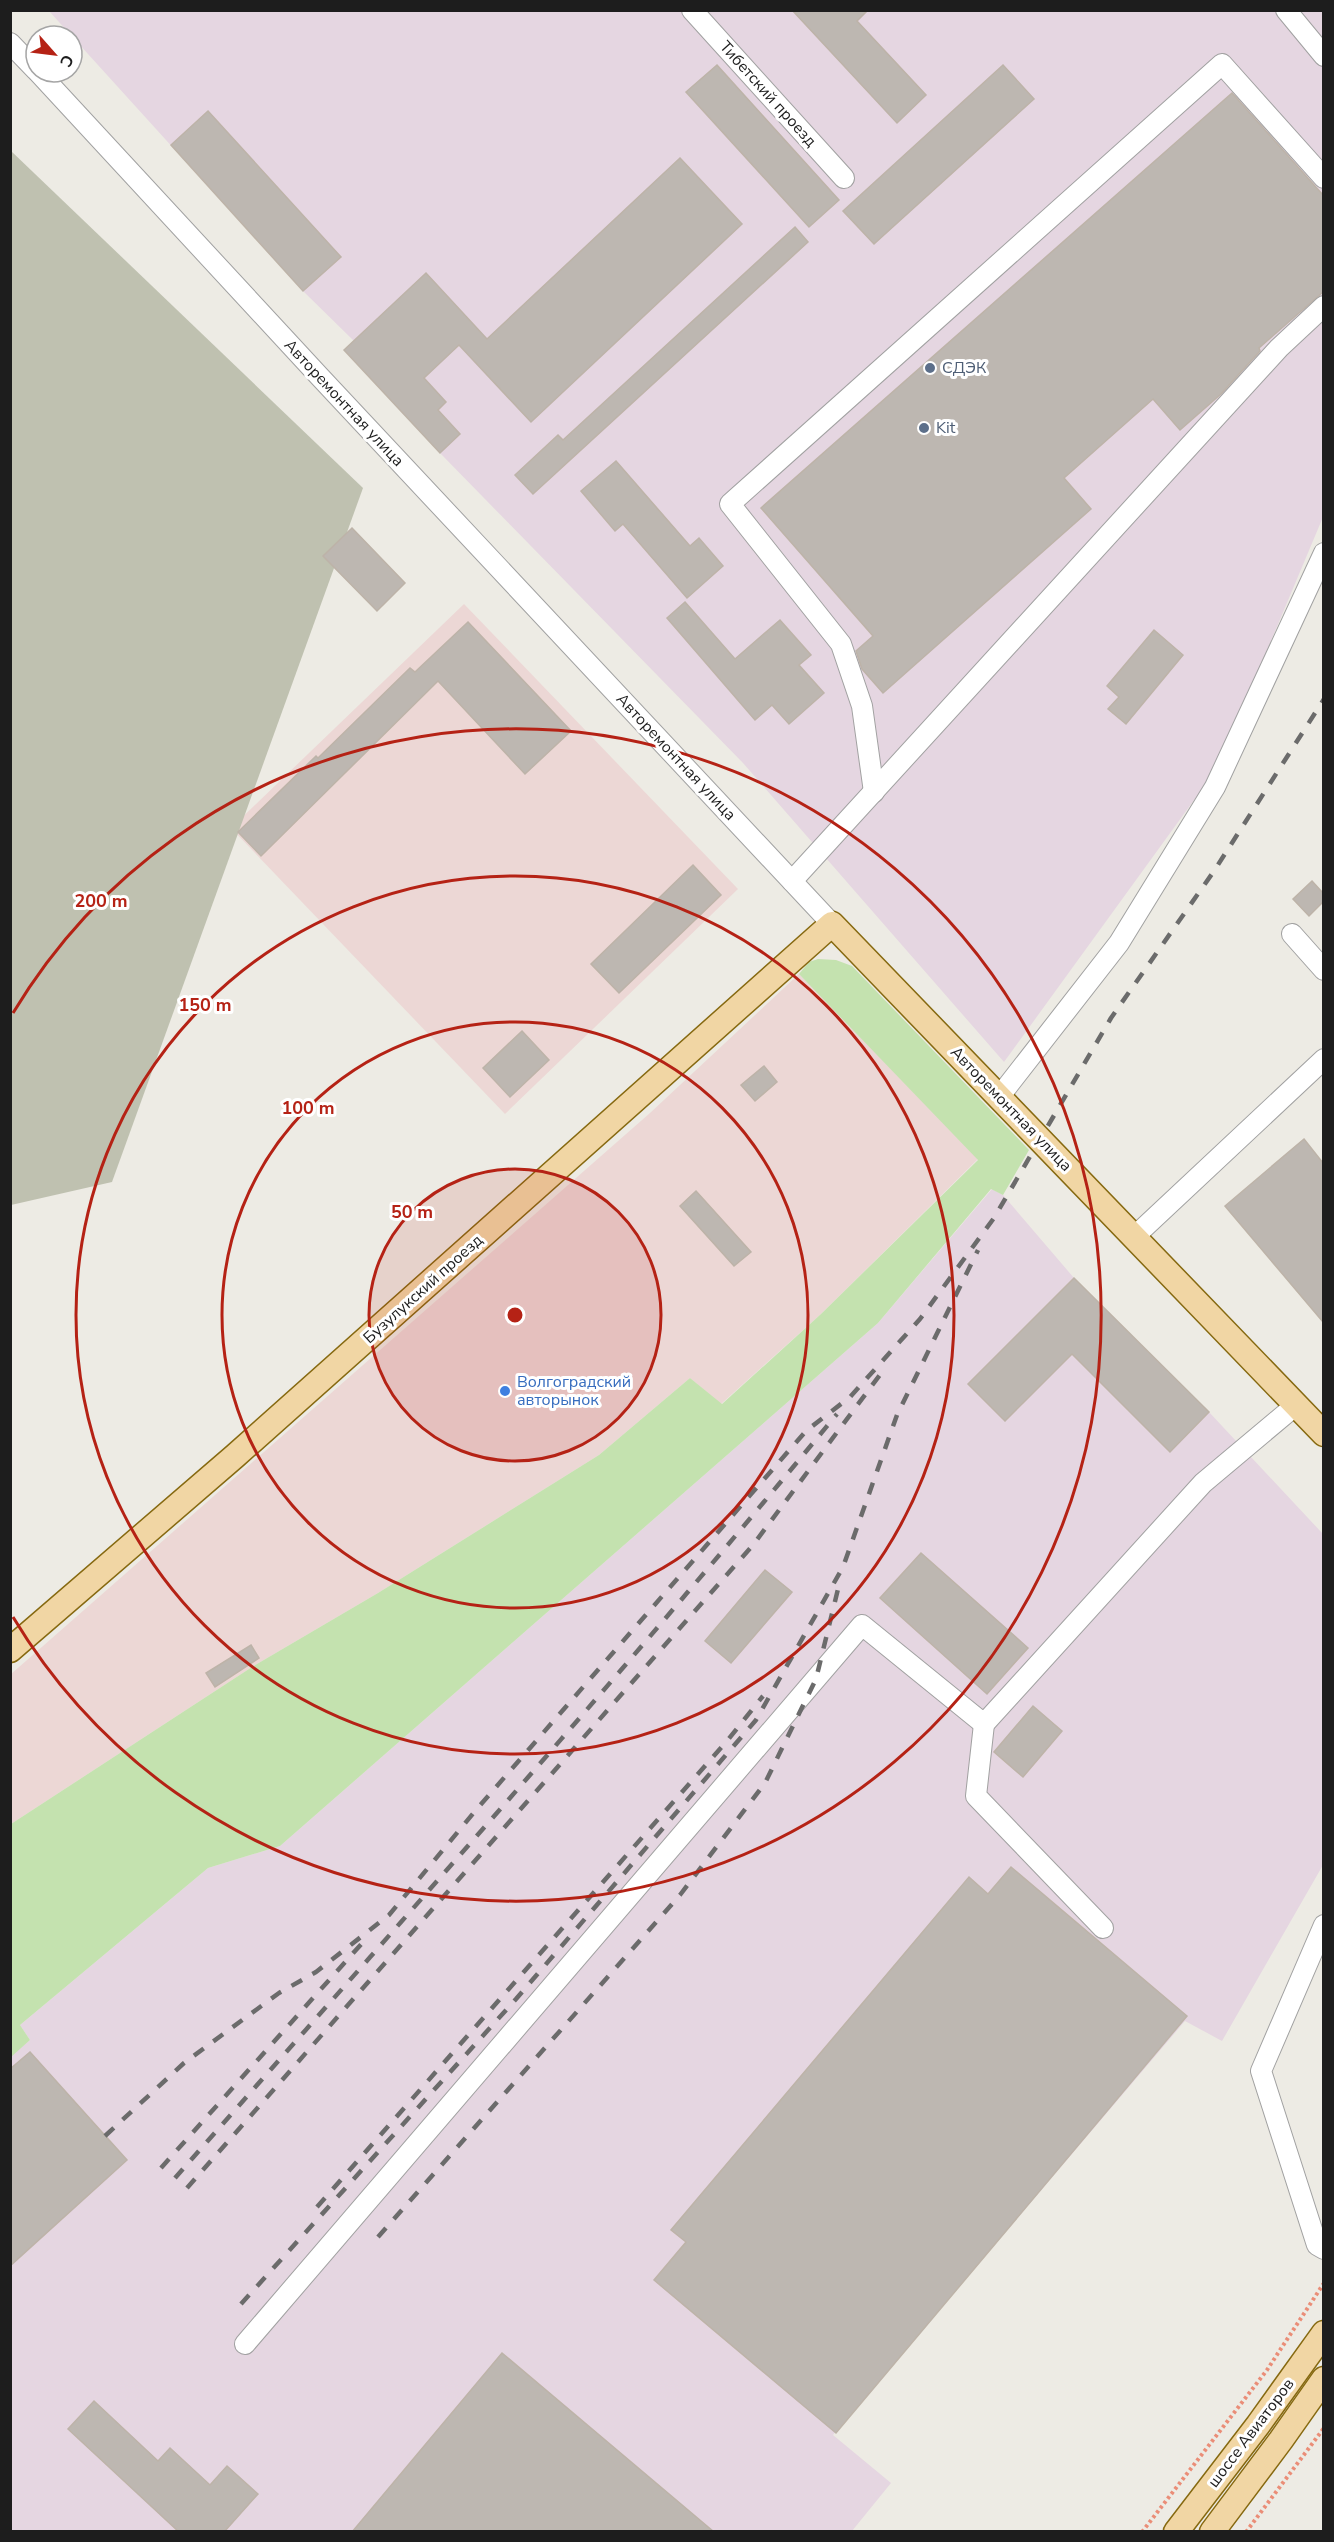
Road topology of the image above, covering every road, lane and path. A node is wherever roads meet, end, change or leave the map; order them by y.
1 (692, 10) edge
2 (1286, 10) edge
3 (10, 43) edge
4 (1323, 56) edge
5 (24, 58) edge
6 (49, 84) edge
7 (844, 178) dead end
8 (1323, 178) edge
9 (1323, 306) edge
10 (1323, 554) edge
11 (874, 792) junction
12 (792, 881) junction
13 (832, 924) junction
14 (1292, 934) dead end
15 (1323, 970) edge
16 (1323, 1059) edge
17 (999, 1097) junction
18 (1134, 1236) junction
19 (1296, 1405) junction
20 (1323, 1434) edge
21 (10, 1650) edge
22 (984, 1724) junction
23 (1323, 1925) edge
24 (1103, 1928) dead end
25 (1323, 2249) edge
26 (1323, 2283) edge
27 (1323, 2333) edge
28 (245, 2344) dead end
29 (1323, 2379) edge
30 (1323, 2428) edge
31 (1142, 2532) edge
32 (1176, 2532) edge
33 (1212, 2532) edge
34 (1245, 2532) edge

1 - 7 street, Тибетский проезд
2 - 4 street
3 - 5 street, Авторемонтная улица
6 - 12 street, Авторемонтная улица
8 - 11 street
9 - 11 street
10 - 17 street
11 - 12 street
12 - 13 street, Авторемонтная улица
13 - 17 main road, Авторемонтная улица
13 - 21 main road, Бузулукский проезд
14 - 15 street
16 - 18 street
17 - 18 main road, Авторемонтная улица
18 - 19 main road, Авторемонтная улица
19 - 20 main road, Авторемонтная улица
19 - 22 street
22 - 24 street
22 - 28 street
23 - 25 street
26 - 31 path
27 - 32 main road, шоссе Авиаторов
29 - 33 main road, шоссе Авиаторов
30 - 34 path

